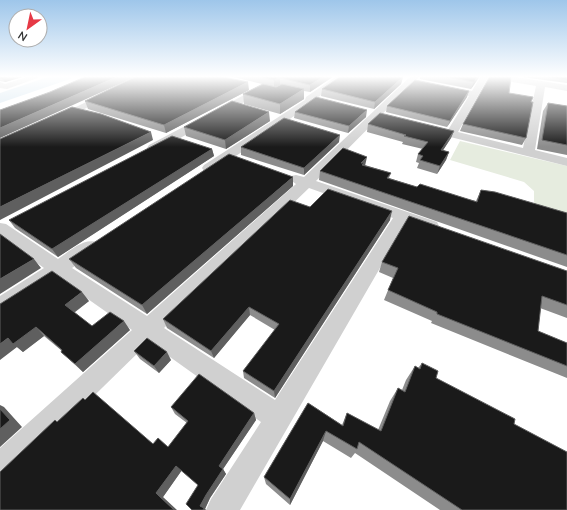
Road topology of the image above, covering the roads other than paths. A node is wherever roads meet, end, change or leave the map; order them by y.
1 (96, 100) edge
2 (245, 100) edge
3 (309, 100) edge
4 (395, 100) edge
5 (472, 100) edge
6 (538, 100) edge
7 (233, 105) junction
8 (247, 109) edge
9 (74, 110) junction
10 (88, 114) edge
11 (47, 123) edge
12 (421, 127) edge
13 (154, 134) dead end
14 (451, 134) junction
15 (172, 138) junction
16 (195, 143) edge
17 (221, 152) junction
18 (528, 153) junction
19 (141, 154) edge
20 (242, 160) edge
21 (567, 162) edge
22 (285, 175) edge
23 (196, 176) edge
24 (306, 182) junction
25 (402, 216) junction
26 (4, 226) edge
27 (447, 232) edge
28 (104, 237) edge
29 (59, 268) junction
30 (0, 307) edge
31 (148, 329) junction
32 (278, 418) junction
33 (0, 468) edge
34 (222, 510) edge

1 - 9 street
2 - 7 street
3 - 17 street
4 - 24 street
5 - 14 street
6 - 18 street
7 - 8 street
7 - 15 street
9 - 10 street
9 - 11 street
12 - 14 street
13 - 15 street
14 - 18 street
15 - 16 street
15 - 19 street
17 - 20 street
17 - 23 street
18 - 21 street
22 - 24 street
24 - 25 street
24 - 31 street
25 - 27 street
25 - 32 street
26 - 29 street
28 - 29 street
29 - 30 street
29 - 31 street
31 - 32 street
31 - 33 street
32 - 34 street

